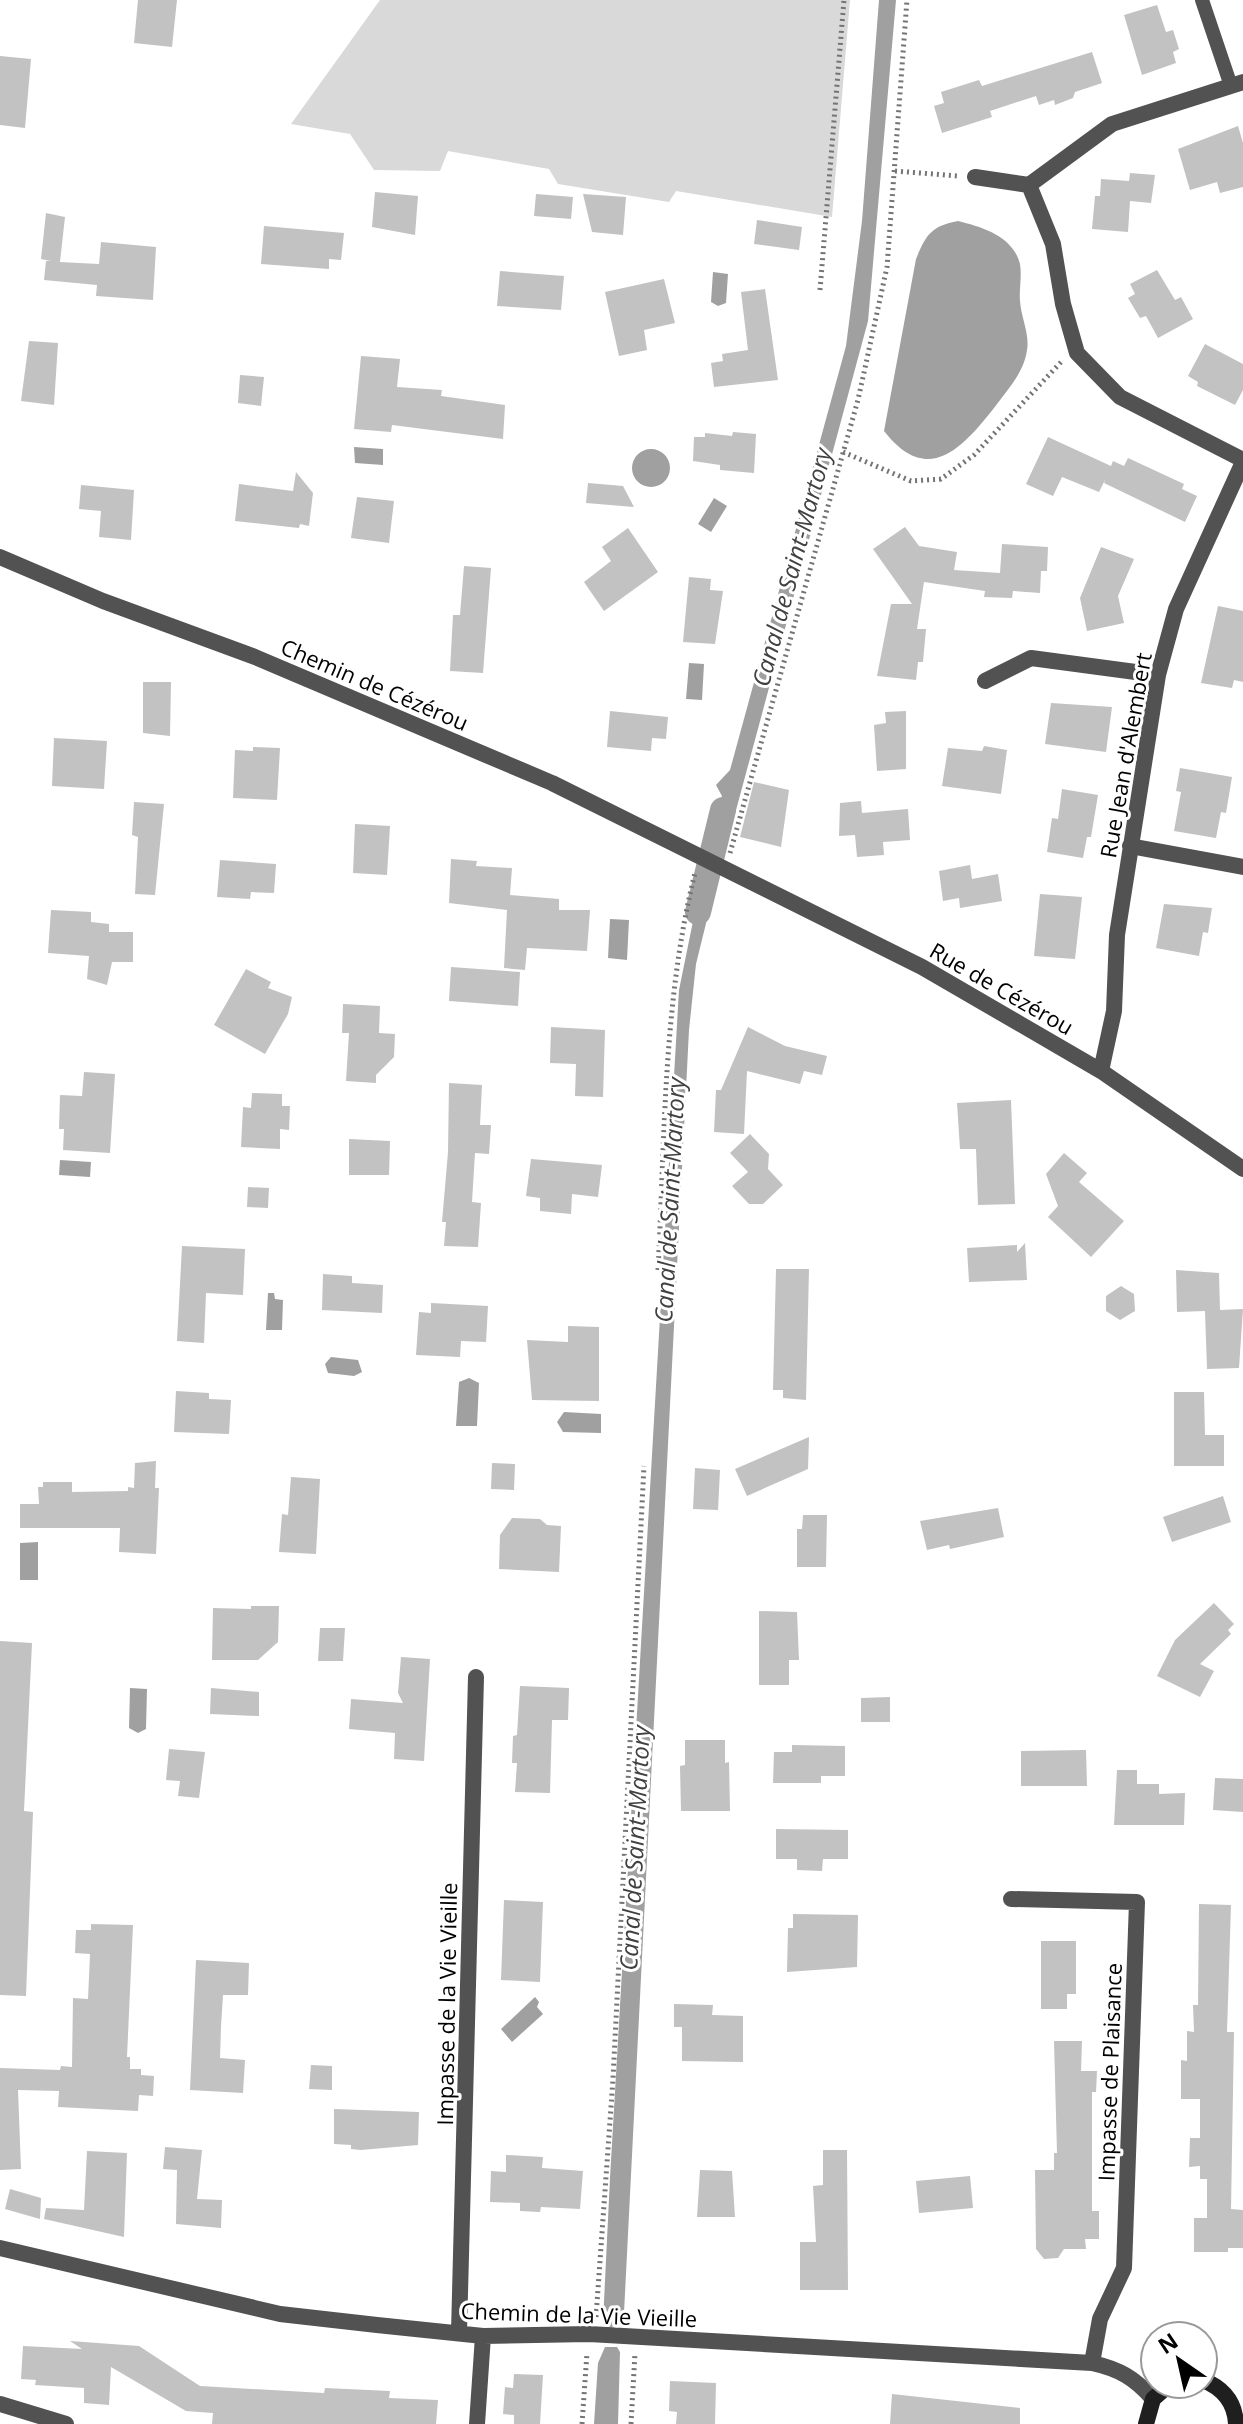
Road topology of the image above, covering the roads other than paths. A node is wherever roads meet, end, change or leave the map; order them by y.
1 (1202, 0) edge
2 (1237, 84) edge
3 (975, 177) road end
4 (1029, 185) junction
5 (1243, 461) edge
6 (0, 557) edge
7 (1158, 675) junction
8 (985, 681) dead end
9 (1130, 846) junction
10 (1243, 867) edge
11 (725, 869) joint
12 (1101, 1071) junction
13 (1243, 1169) edge
14 (476, 1677) dead end
15 (1011, 1899) dead end
16 (0, 2248) edge
17 (459, 2332) junction
18 (483, 2336) junction
19 (1092, 2363) junction
20 (1139, 2383) edge
21 (1219, 2390) edge
22 (1153, 2400) edge
23 (1238, 2403) edge
24 (0, 2404) edge
25 (66, 2424) edge
26 (477, 2424) edge
27 (1146, 2424) edge
28 (1236, 2424) edge

1 - 2 lane
2 - 4 street
3 - 4 street
4 - 5 street
5 - 7 street, Rue Jean d'Alembert
6 - 11 street, Chemin de Cézérou
7 - 8 street
7 - 9 street, Rue Jean d'Alembert
9 - 10 street
9 - 12 street, Rue Jean d'Alembert
11 - 12 street, Rue de Cézérou
12 - 13 street, Rue de Cézérou
14 - 17 street, Impasse de la Vie Vieille
15 - 19 street, Impasse de Plaisance
16 - 17 street, Chemin de la Vie Vieille
17 - 18 street, Chemin de la Vie Vieille
18 - 19 street, Chemin de la Vie Vieille
18 - 26 street
19 - 20 street, Chemin de la Vie Vieille
21 - 23 main road
22 - 27 main road
23 - 28 main road
24 - 25 street

